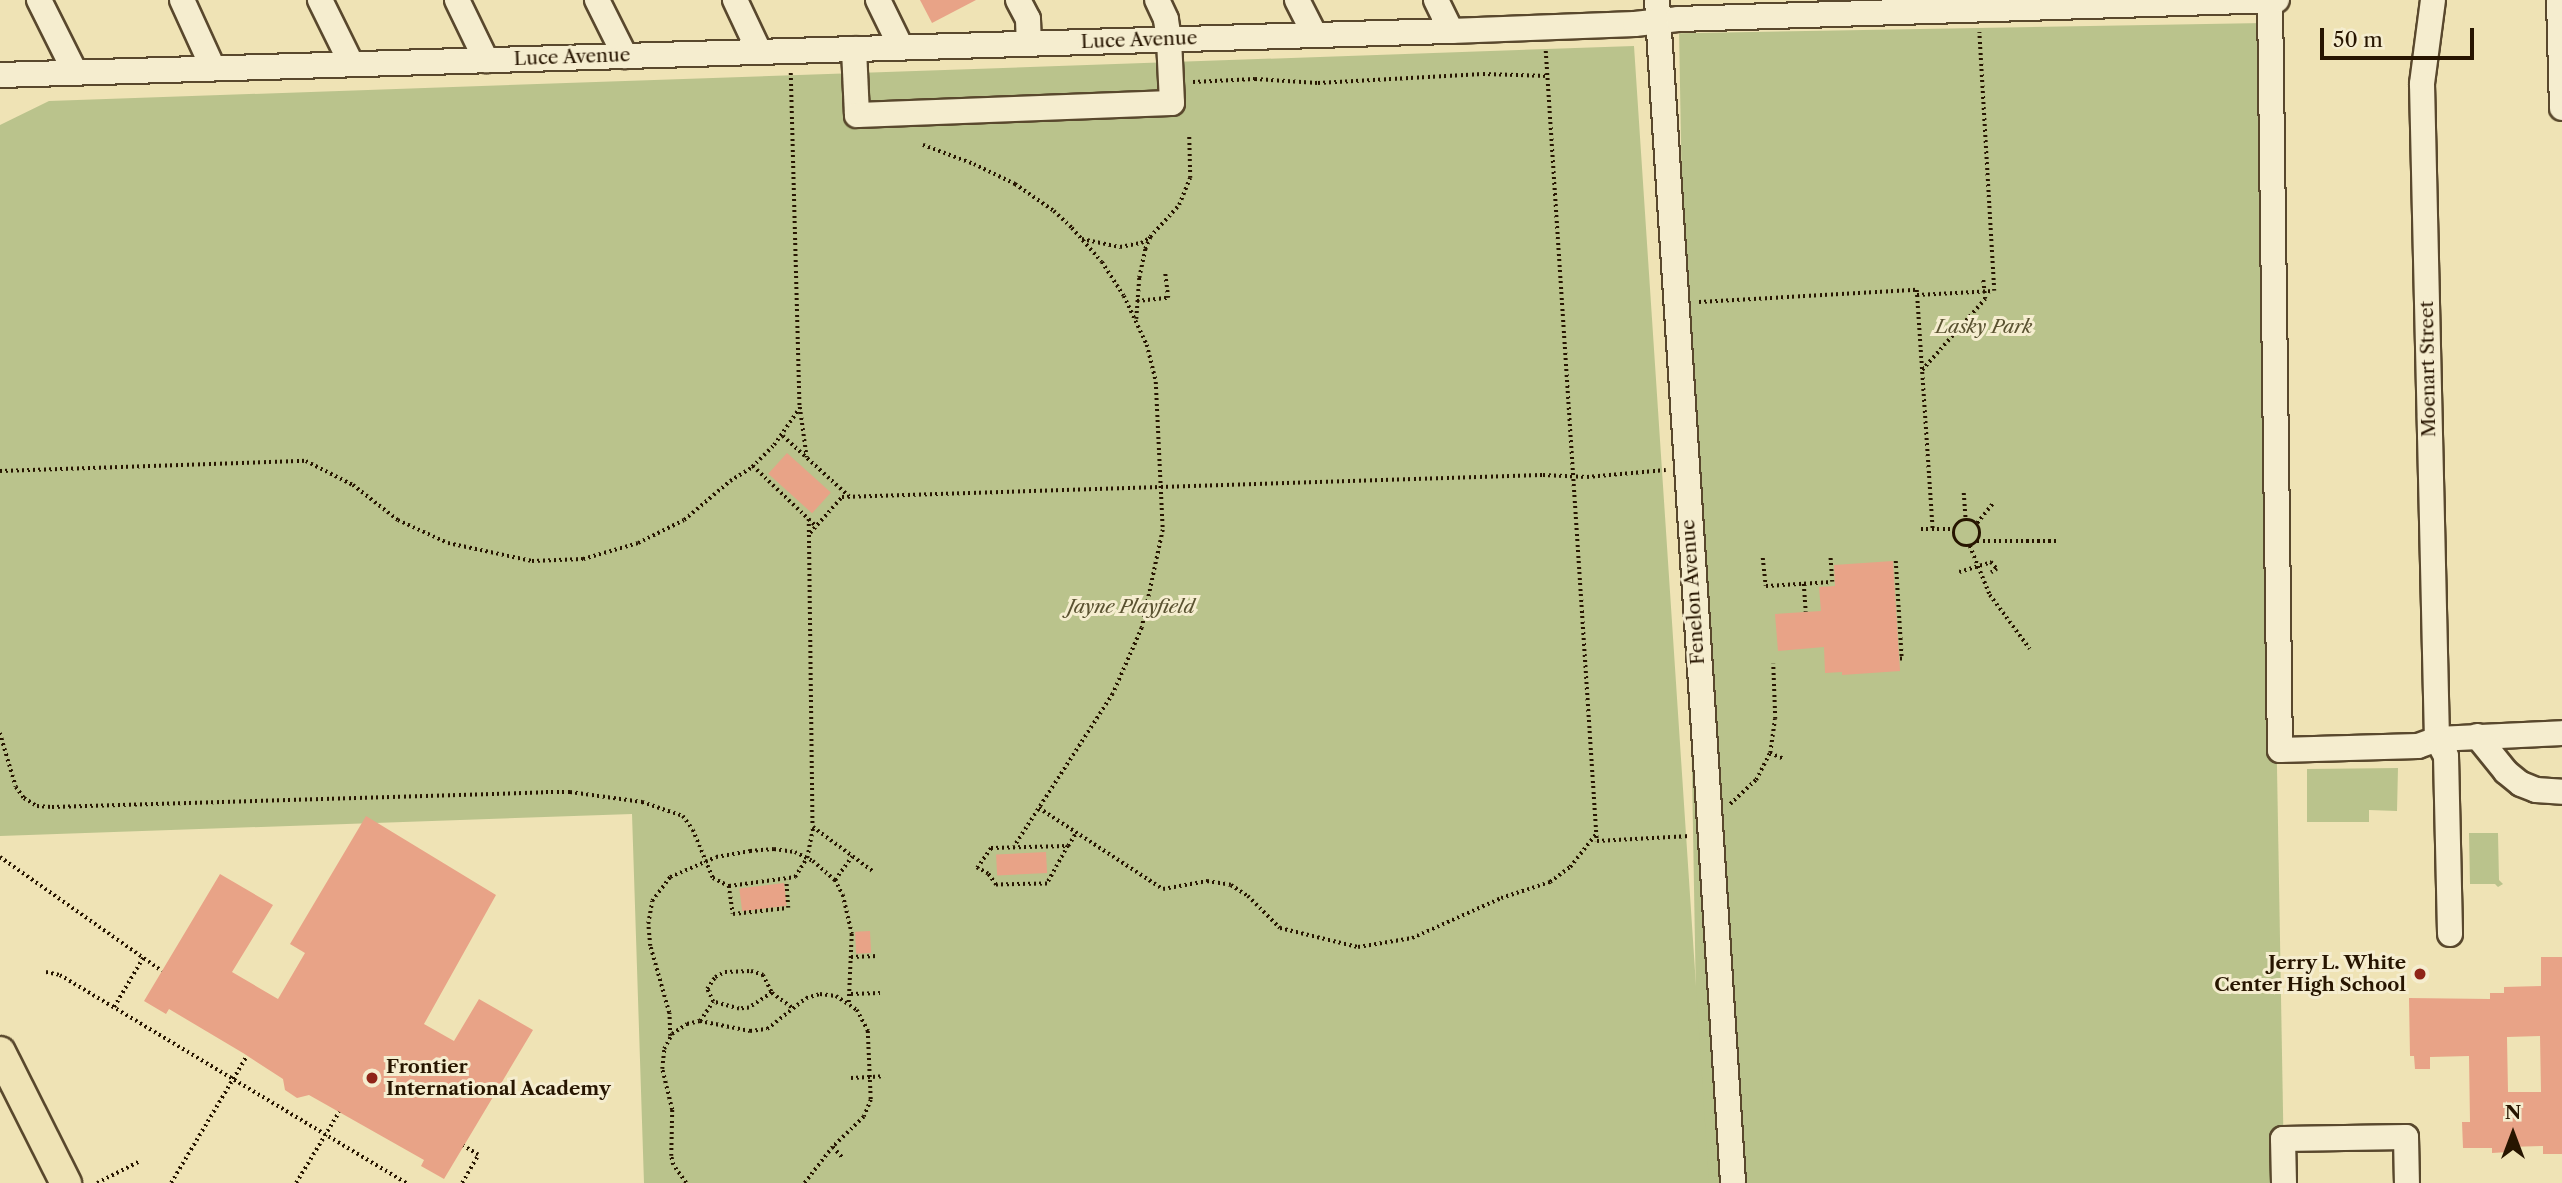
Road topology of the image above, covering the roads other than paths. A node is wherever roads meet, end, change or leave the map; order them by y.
1 (39, 0) edge
2 (182, 0) edge
3 (320, 0) edge
4 (457, 0) edge
5 (597, 0) edge
6 (735, 0) edge
7 (878, 0) edge
8 (1018, 0) edge
9 (1157, 0) edge
10 (1297, 0) edge
11 (1436, 0) edge
12 (2270, 0) edge
13 (2277, 0) edge
14 (2433, 0) edge
15 (2559, 0) edge
16 (2202, 1) edge
17 (2066, 3) edge
18 (1931, 5) edge
19 (1792, 8) edge
20 (1657, 11) edge
21 (1451, 31) junction
22 (1315, 35) junction
23 (1169, 39) junction
24 (1029, 43) junction
25 (901, 47) junction
26 (854, 49) junction
27 (759, 51) junction
28 (625, 56) junction
29 (486, 60) junction
30 (351, 63) junction
31 (213, 68) junction
32 (75, 72) junction
33 (0, 75) edge
34 (2562, 108) edge
35 (2562, 733) edge
36 (2477, 736) junction
37 (2437, 739) junction
38 (2562, 792) edge
39 (2450, 934) dead end
40 (0, 1052) edge
41 (66, 1183) edge
42 (1732, 1183) edge
43 (2284, 1183) edge
44 (2407, 1183) edge

1 - 32 street
2 - 31 street
3 - 30 street
4 - 29 street
5 - 28 street
6 - 27 street
7 - 25 street
8 - 24 street
9 - 23 street
10 - 22 street
11 - 21 street
12 - 13 street, Luce Avenue
12 - 16 street, Luce Avenue
12 - 37 street
14 - 37 street, Moenart Street
15 - 34 street
16 - 17 street, Luce Avenue
17 - 18 street, Luce Avenue
18 - 19 street, Luce Avenue
19 - 20 street, Luce Avenue
20 - 21 street, Luce Avenue
20 - 42 street, Fenelon Avenue
21 - 22 street, Luce Avenue
22 - 23 street, Luce Avenue
23 - 24 street, Luce Avenue
23 - 26 street
24 - 25 street, Luce Avenue
25 - 26 street, Luce Avenue
26 - 27 street, Luce Avenue
27 - 28 street, Luce Avenue
28 - 29 street, Luce Avenue
29 - 30 street, Luce Avenue
30 - 31 street, Luce Avenue
31 - 32 street, Luce Avenue
32 - 33 street, Luce Avenue
35 - 36 street
36 - 37 street
36 - 38 street
37 - 39 street, Moenart Street
40 - 41 main road
43 - 44 street

